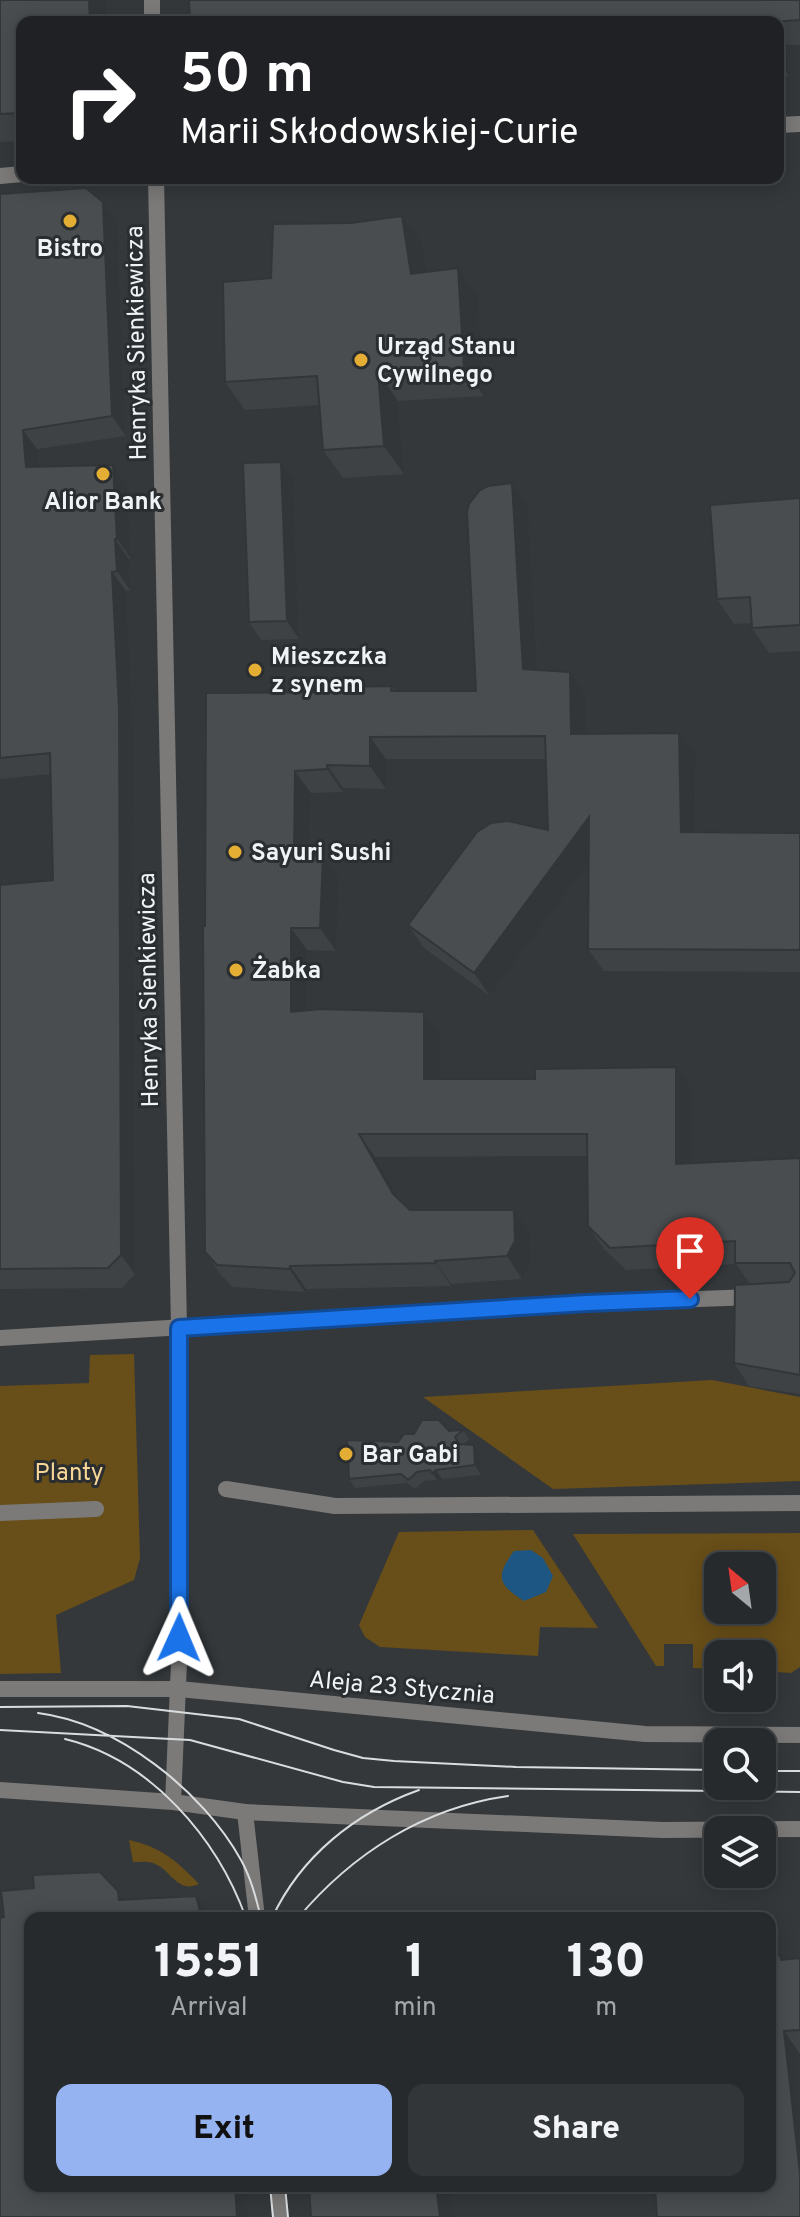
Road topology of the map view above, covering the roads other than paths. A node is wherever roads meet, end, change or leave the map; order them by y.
1 (156, 184) edge
2 (772, 1296) edge
3 (179, 1328) junction
4 (0, 1338) edge
5 (226, 1489) dead end
6 (800, 1503) edge
7 (96, 1509) dead end
8 (0, 1513) edge
9 (0, 1689) edge
10 (179, 1689) junction
11 (800, 1735) edge
12 (0, 1790) edge
13 (173, 1802) junction
14 (245, 1812) junction
15 (800, 1829) edge
16 (256, 1912) edge
17 (278, 2192) edge
18 (280, 2217) edge

1 - 3 street, Henryka Sienkiewicza
2 - 3 street
3 - 4 street
3 - 10 street, Henryka Sienkiewicza
5 - 6 street
7 - 8 street
9 - 10 street, Aleja 23 Stycznia
10 - 11 street, Aleja 23 Stycznia
10 - 13 street, Henryka Sienkiewicza
12 - 13 street
13 - 14 street
14 - 15 street
14 - 16 street
17 - 18 street

